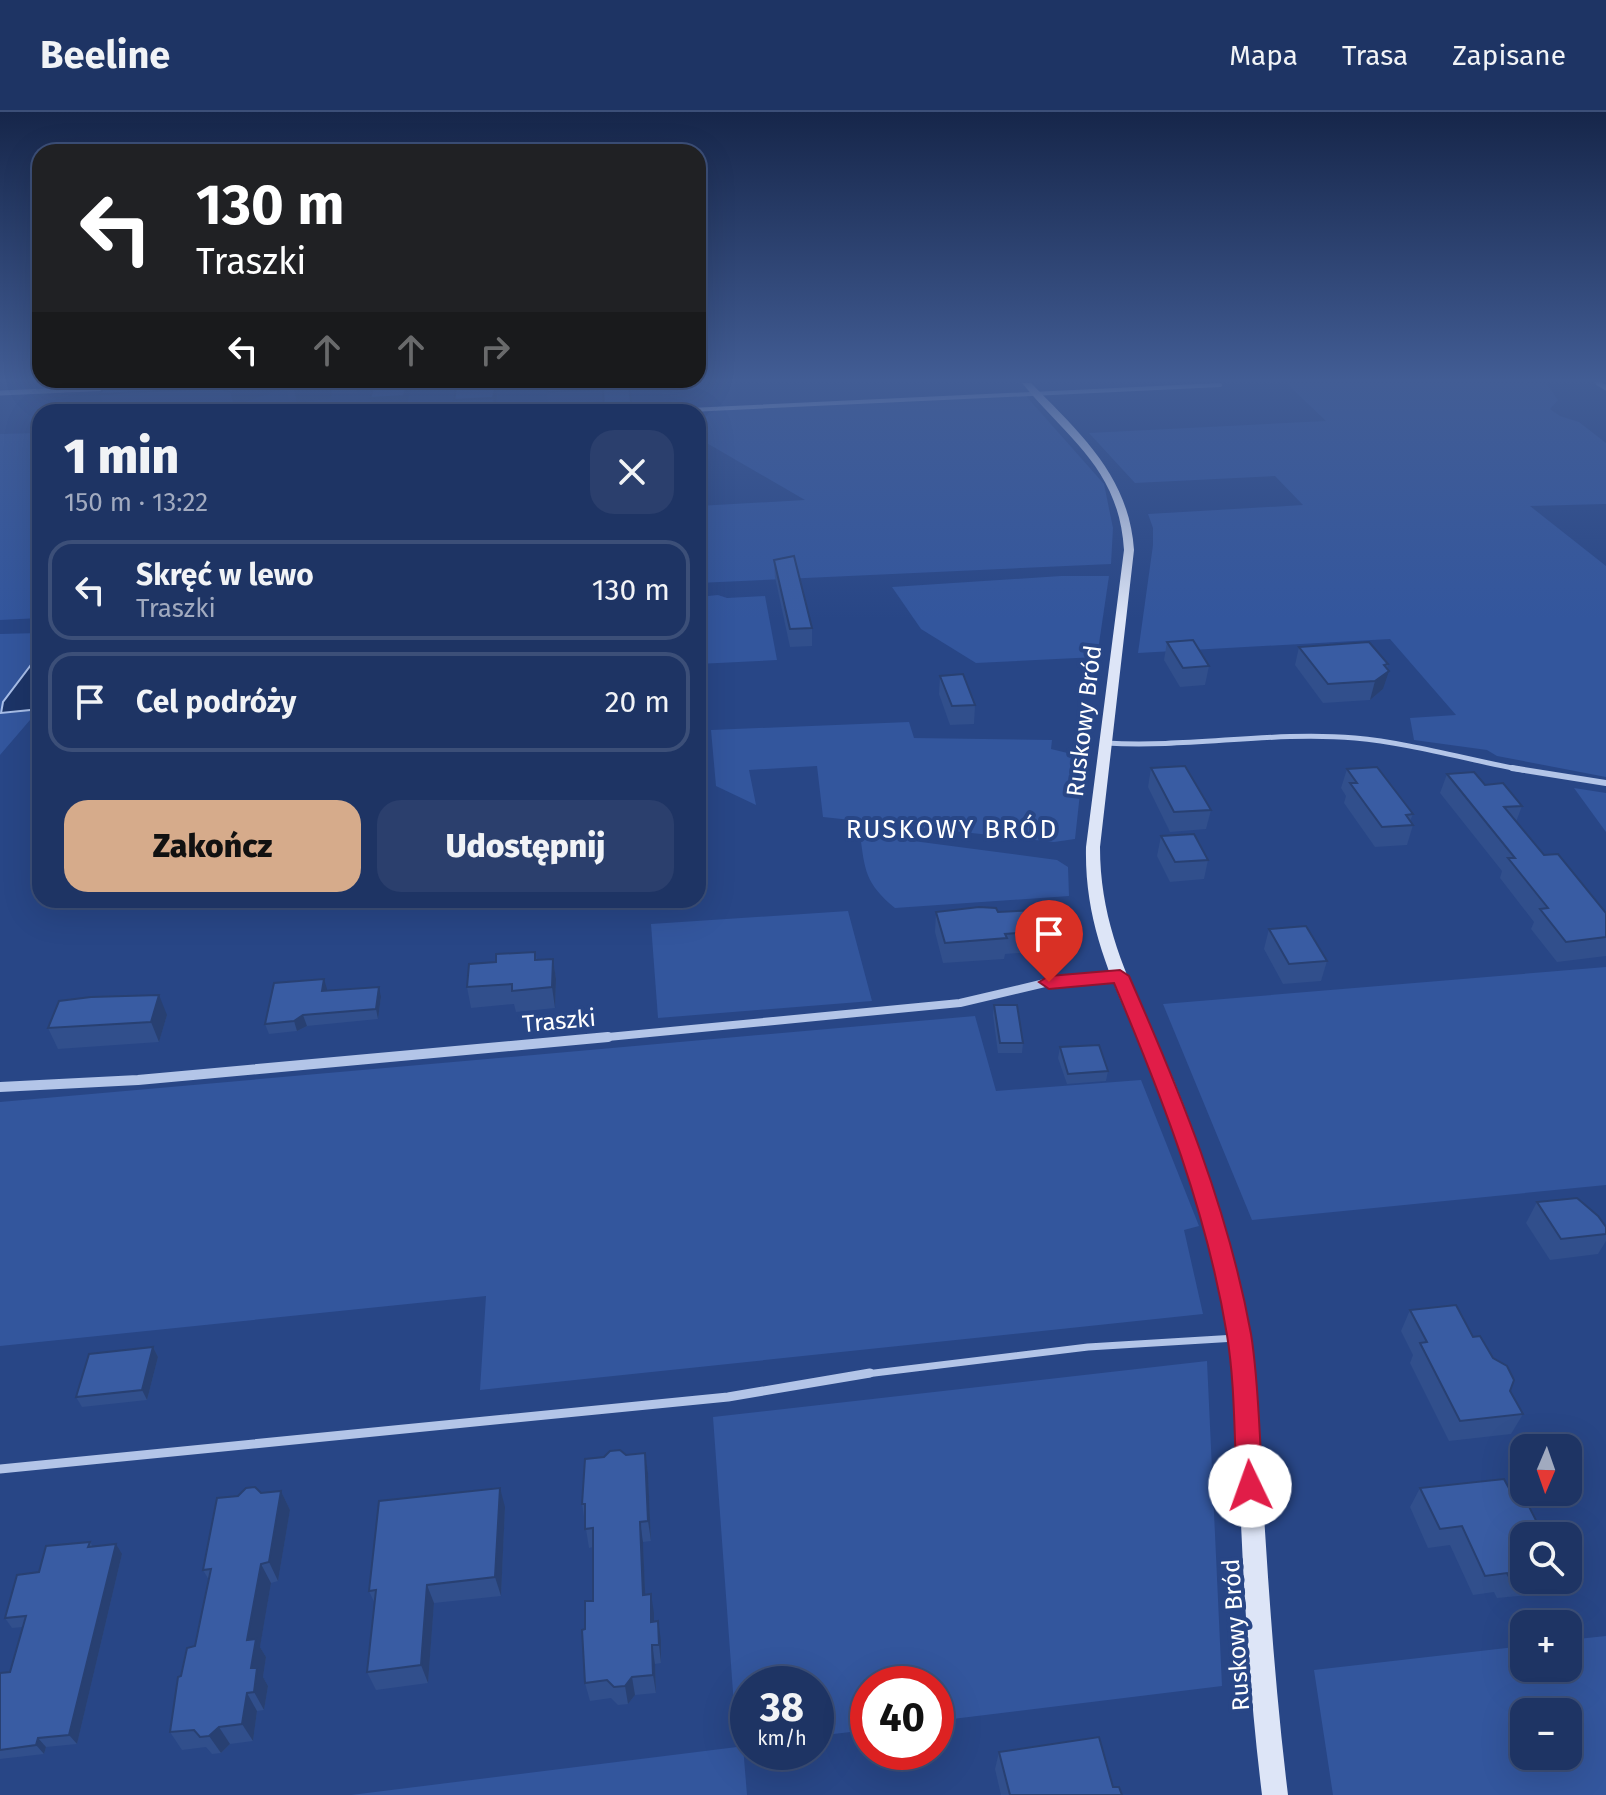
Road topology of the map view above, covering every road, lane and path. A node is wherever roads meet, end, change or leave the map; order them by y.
1 (1095, 462) edge
2 (1105, 743) junction
3 (1606, 783) edge
4 (1120, 976) junction
5 (0, 1087) edge
6 (1239, 1337) junction
7 (0, 1469) edge
8 (1275, 1795) edge

1 - 2 street, Ruskowy Bród
2 - 3 lane
2 - 4 street, Ruskowy Bród
4 - 5 street, Traszki
4 - 6 street, Ruskowy Bród
6 - 7 lane
6 - 8 street, Ruskowy Bród

